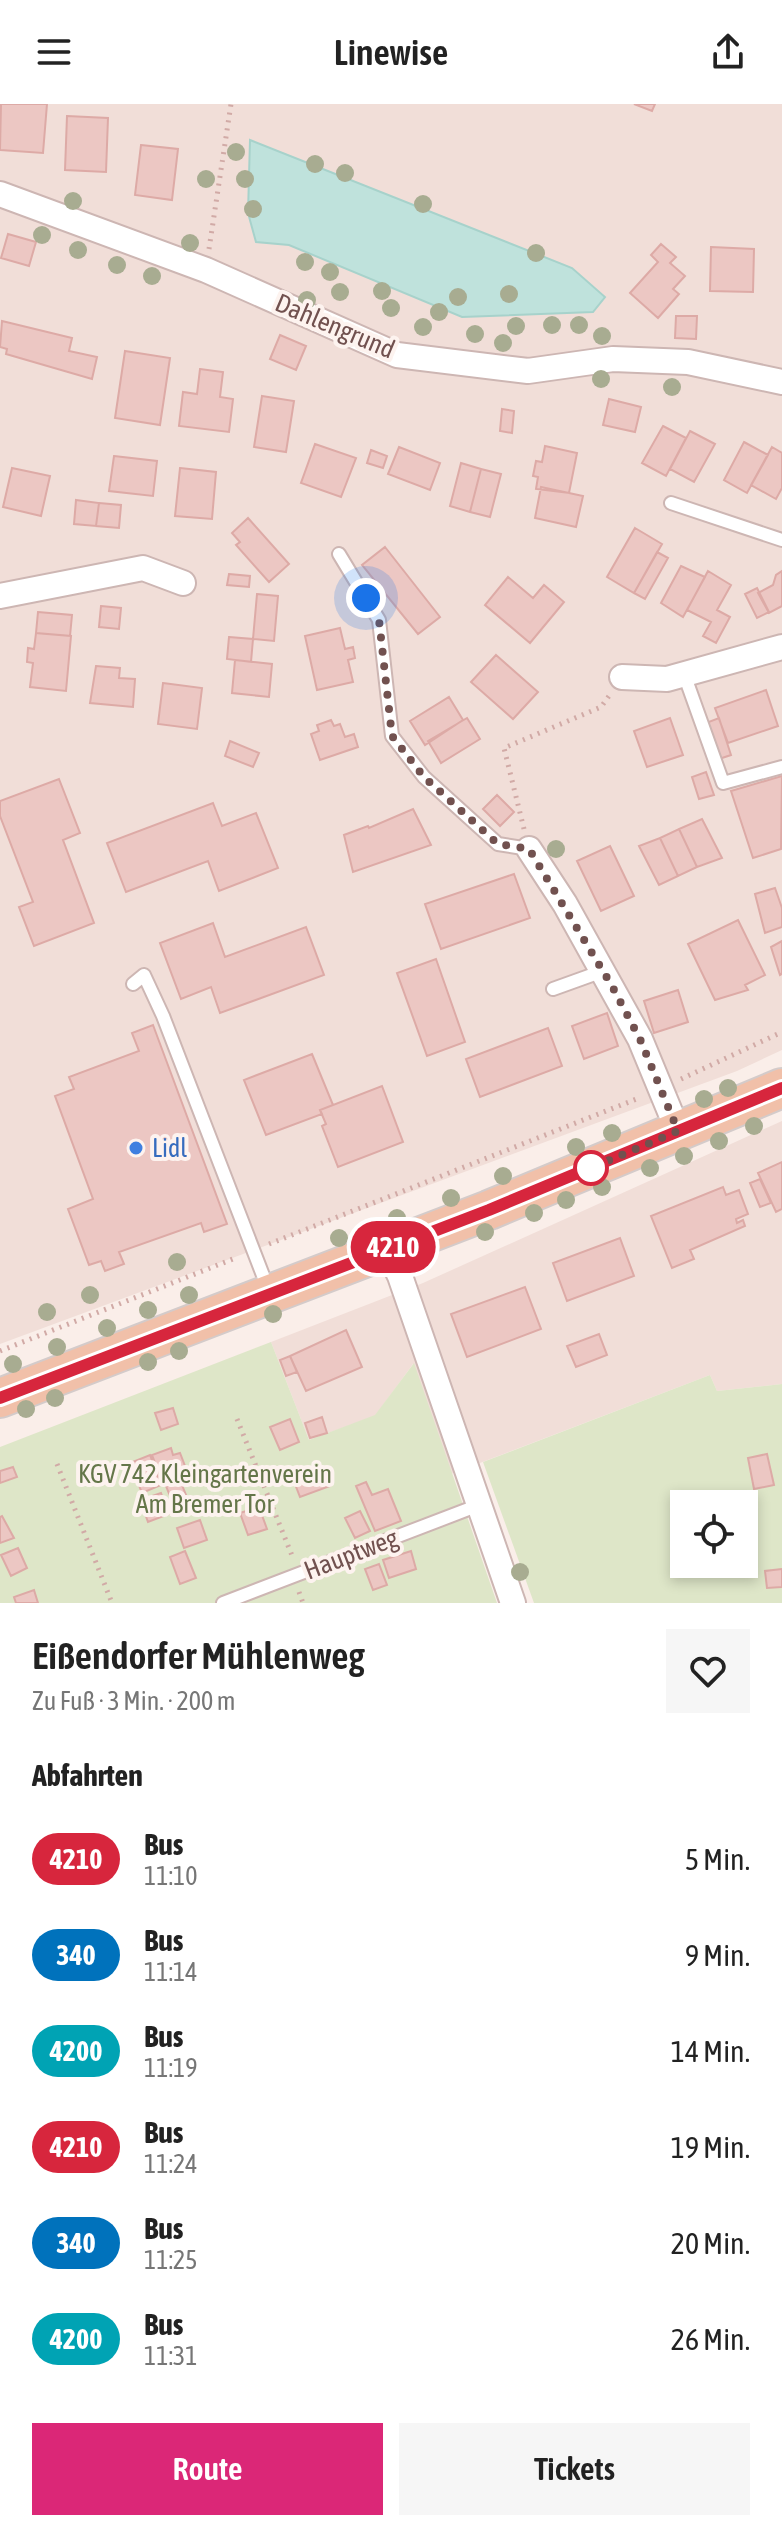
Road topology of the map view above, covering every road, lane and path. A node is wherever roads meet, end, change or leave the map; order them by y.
1 (231, 104) edge
2 (0, 194) edge
3 (206, 270) junction
4 (782, 382) edge
5 (671, 503) dead end
6 (782, 540) edge
7 (339, 554) dead end
8 (183, 583) dead end
9 (0, 596) edge
10 (782, 647) edge
11 (684, 674) junction
12 (622, 677) joint
13 (782, 767) edge
14 (529, 849) junction
15 (603, 971) junction
16 (133, 984) dead end
17 (553, 989) dead end
18 (782, 1032) edge
19 (782, 1088) edge
20 (659, 1090) junction
21 (678, 1131) junction
22 (387, 1249) junction
23 (251, 1251) junction
24 (270, 1294) junction
25 (0, 1351) edge
26 (0, 1398) edge
27 (237, 1419) dead end
28 (57, 1464) dead end
29 (479, 1505) junction
30 (300, 1574) junction
31 (112, 1603) edge
32 (223, 1603) edge
33 (513, 1603) edge

1 - 3 path
2 - 3 street, Dahlengrund
3 - 4 street, Dahlengrund
5 - 6 lane
7 - 14 lane
8 - 9 street
10 - 11 street
11 - 12 street
11 - 13 lane
12 - 14 path
14 - 15 street
15 - 17 lane
15 - 20 street
16 - 23 lane
18 - 20 path
19 - 21 main road
20 - 21 street
20 - 23 path
21 - 22 main road
22 - 24 main road
22 - 29 street
23 - 24 lane
23 - 25 path
24 - 26 main road
27 - 30 path
28 - 31 path
29 - 30 lane, Hauptweg
29 - 33 street
30 - 32 lane, Hauptweg

